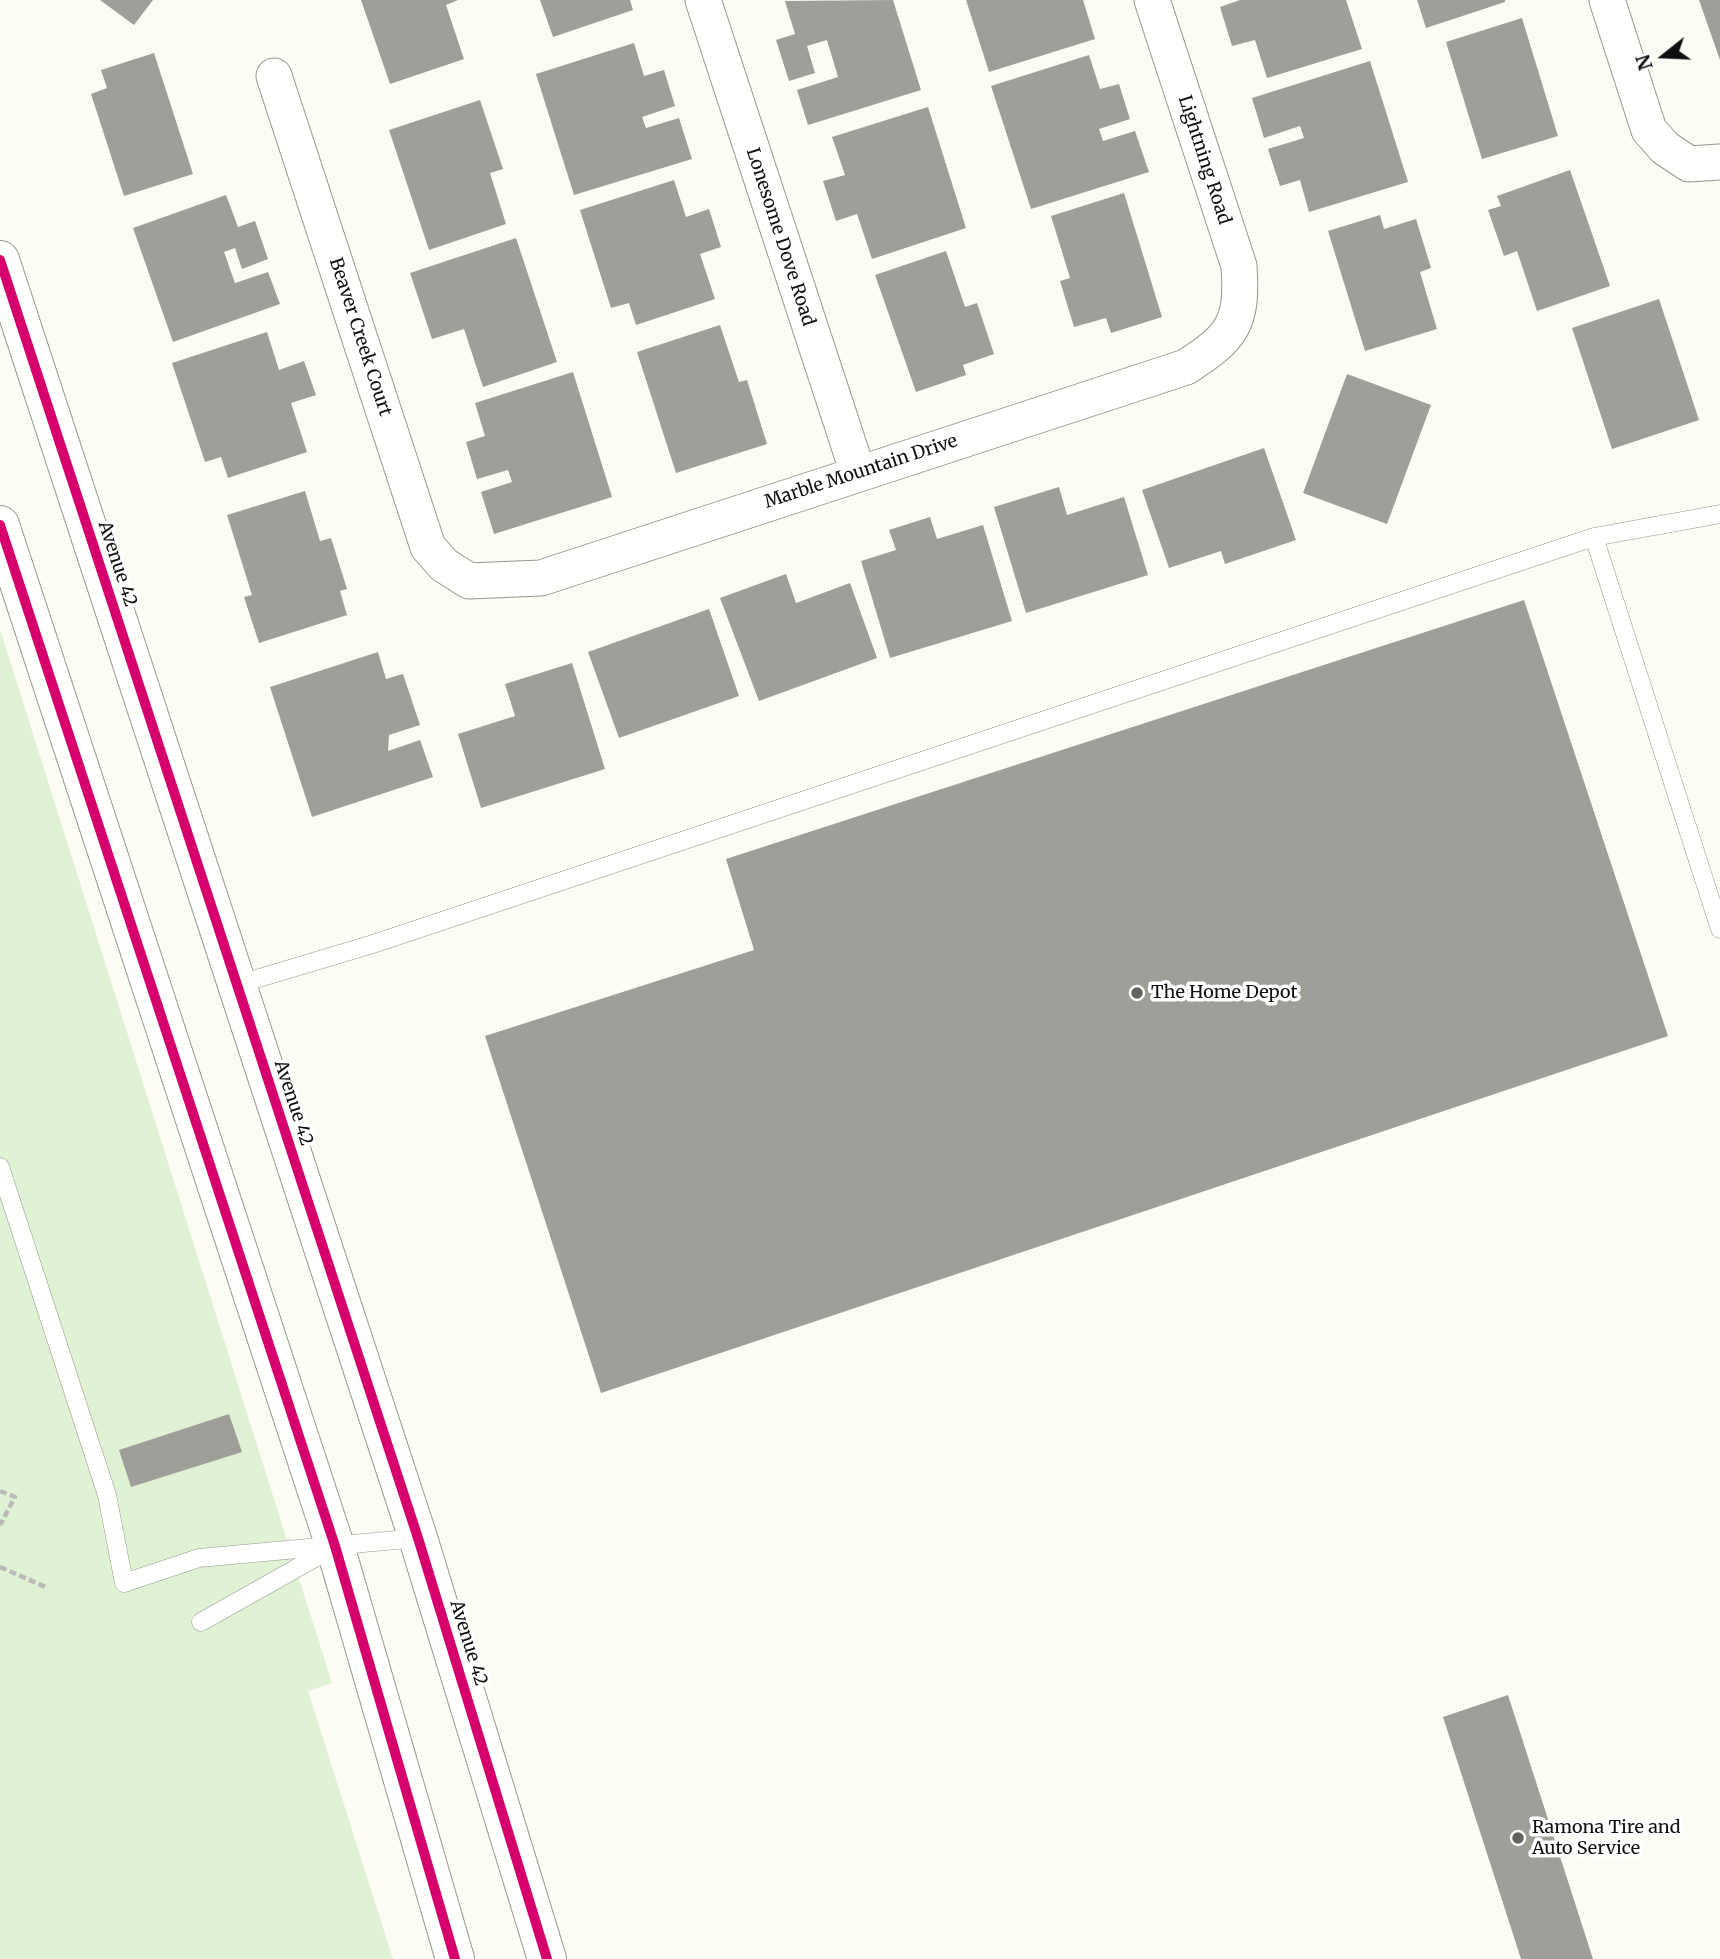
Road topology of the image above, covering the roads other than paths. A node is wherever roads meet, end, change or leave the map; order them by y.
1 (703, 0) edge
2 (1152, 0) edge
3 (1607, 0) edge
4 (274, 76) dead end
5 (1705, 163) edge
6 (0, 260) edge
7 (1236, 321) joint
8 (858, 473) junction
9 (1720, 514) edge
10 (0, 525) edge
11 (1594, 537) junction
12 (469, 581) joint
13 (1720, 929) edge
14 (236, 985) junction
15 (0, 1167) edge
16 (418, 1538) junction
17 (335, 1546) junction
18 (201, 1622) dead end
19 (455, 1959) edge
20 (547, 1959) edge

1 - 8 street, Lonesome Dove Road
2 - 7 street, Lightning Road
3 - 5 street
4 - 12 street, Beaver Creek Court
6 - 14 street, Avenue 42
7 - 8 street, Marble Mountain Drive
8 - 12 street, Marble Mountain Drive
9 - 11 lane
10 - 17 street
11 - 13 lane
11 - 14 lane
14 - 16 street, Avenue 42
15 - 17 lane
16 - 17 lane
16 - 20 street, Avenue 42
17 - 18 lane
17 - 19 street

